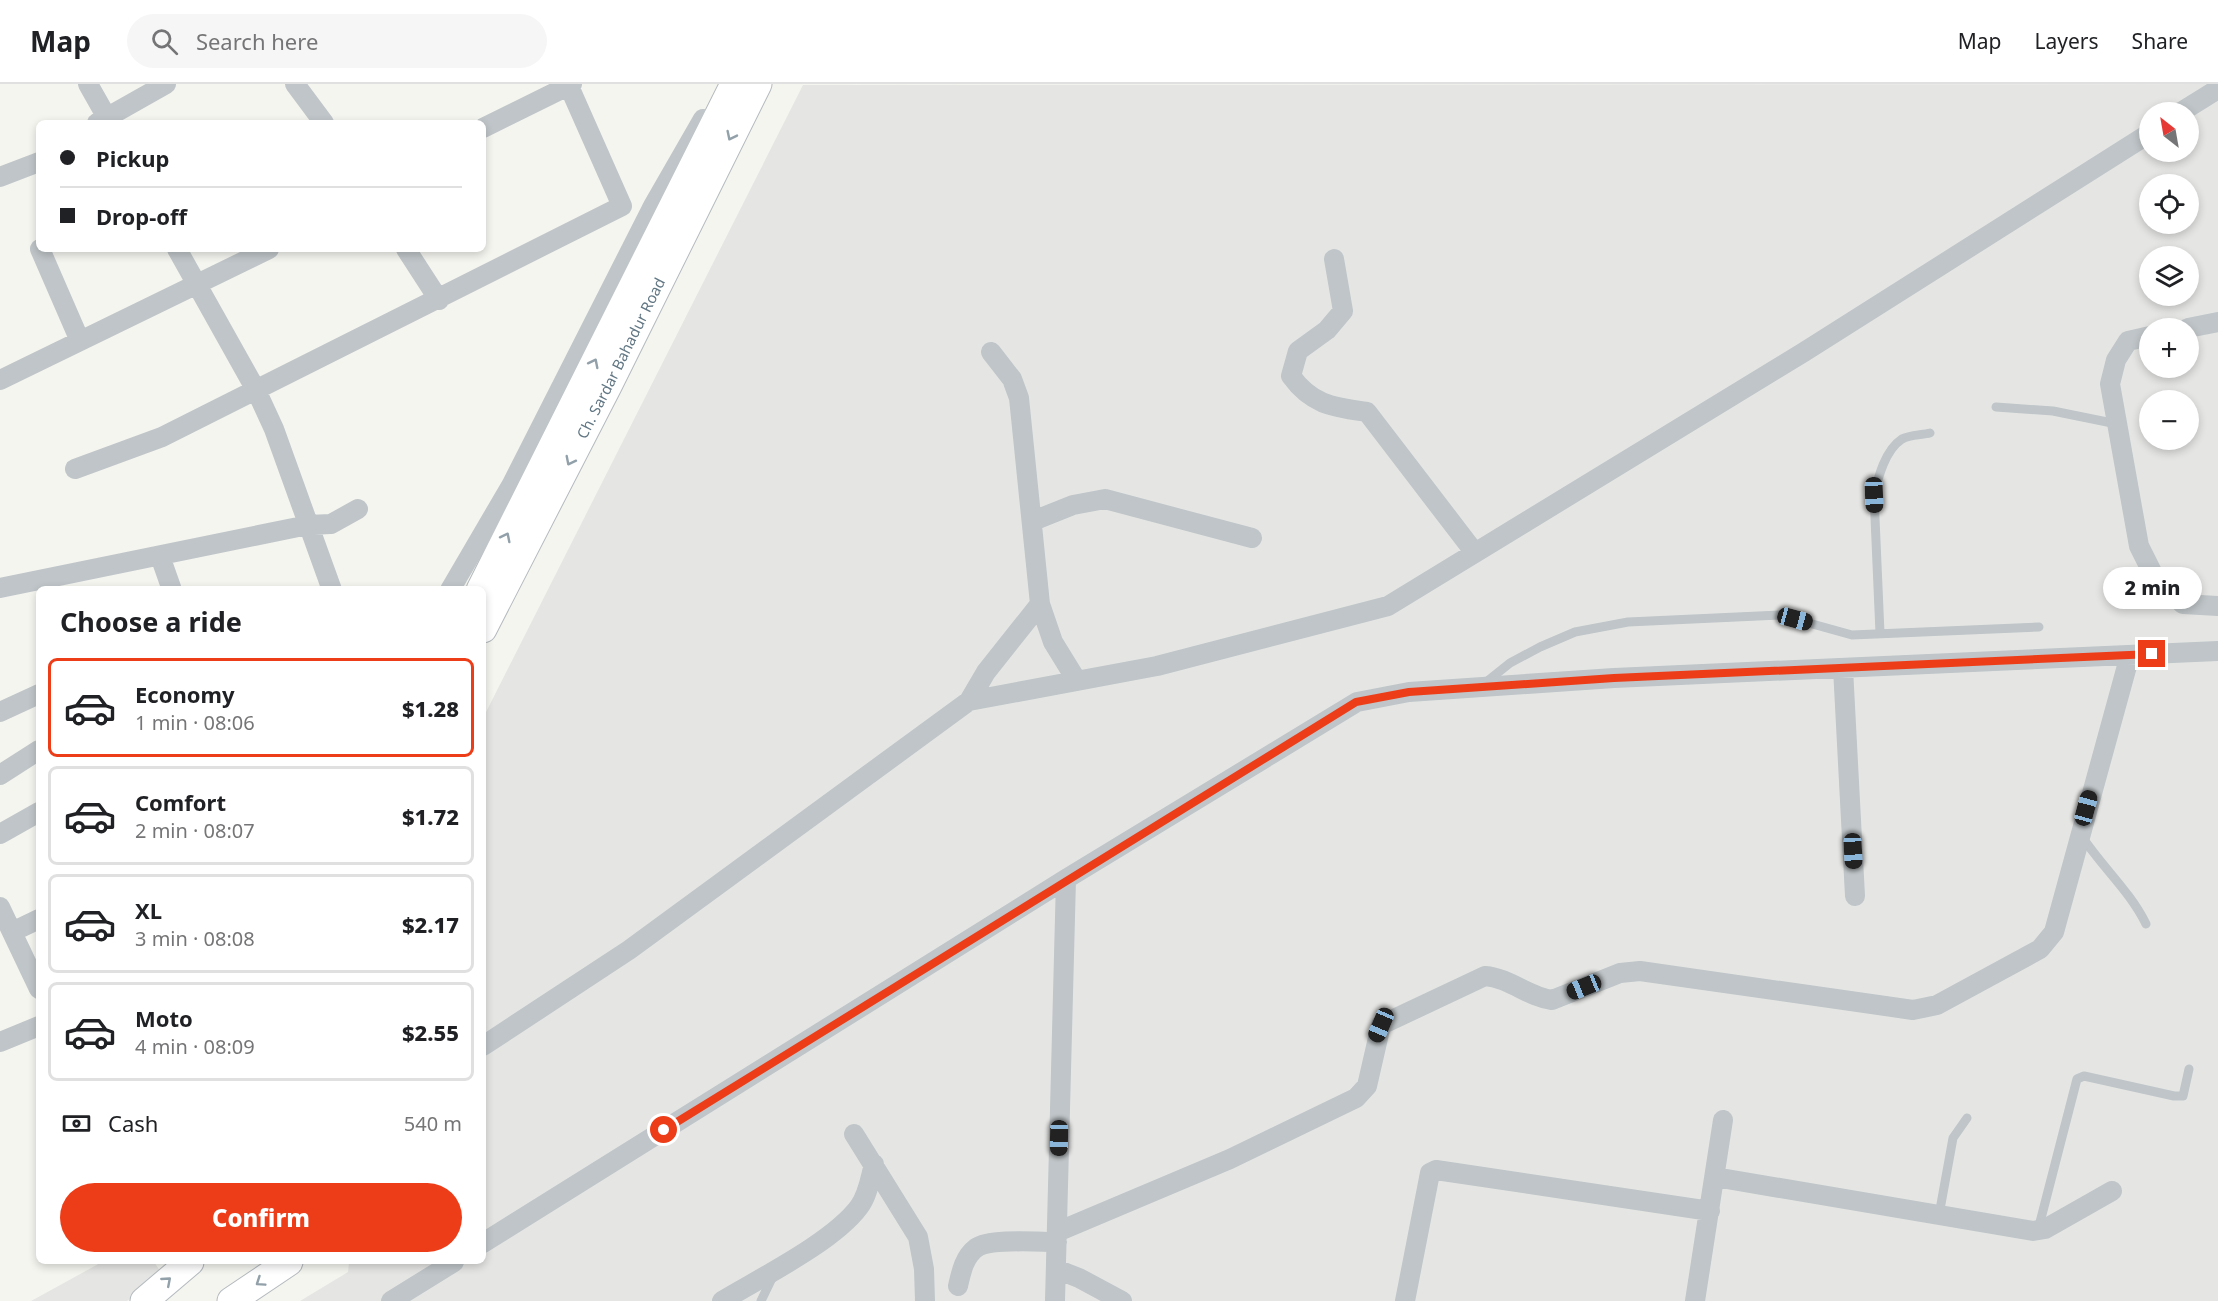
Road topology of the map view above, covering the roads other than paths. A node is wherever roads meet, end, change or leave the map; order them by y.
1 (88, 84) edge
2 (166, 84) edge
3 (296, 84) edge
4 (569, 84) edge
5 (758, 84) edge
6 (724, 85) edge
7 (2218, 89) edge
8 (2197, 102) edge
9 (104, 120) edge
10 (106, 120) edge
11 (322, 120) edge
12 (486, 126) edge
13 (2139, 140) edge
14 (36, 163) edge
15 (0, 177) edge
16 (622, 206) junction
17 (653, 207) junction
18 (42, 252) edge
19 (179, 252) edge
20 (263, 252) edge
21 (408, 252) edge
22 (1334, 259) dead end
23 (196, 285) junction
24 (439, 300) junction
25 (2218, 322) edge
26 (2199, 326) edge
27 (2139, 338) edge
28 (80, 341) junction
29 (992, 352) dead end
30 (1, 377) edge
31 (256, 390) junction
32 (1996, 407) dead end
33 (2117, 424) junction
34 (1930, 434) dead end
35 (75, 469) dead end
36 (358, 508) dead end
37 (1033, 521) junction
38 (308, 525) junction
39 (1252, 538) dead end
40 (1475, 553) junction
41 (160, 556) junction
42 (171, 586) edge
43 (331, 586) edge
44 (452, 586) edge
45 (482, 586) edge
46 (0, 588) edge
47 (1040, 604) junction
48 (2218, 606) edge
49 (486, 623) edge
50 (2039, 627) dead end
51 (1880, 633) junction
52 (2218, 651) edge
53 (2130, 655) junction
54 (1844, 669) junction
55 (1077, 681) junction
56 (1478, 688) junction
57 (36, 695) edge
58 (969, 701) junction
59 (0, 712) edge
60 (36, 752) edge
61 (0, 775) edge
62 (36, 814) edge
63 (2080, 832) junction
64 (0, 834) edge
65 (1066, 879) junction
66 (1855, 897) dead end
67 (0, 907) edge
68 (36, 920) edge
69 (2146, 924) dead end
70 (12, 932) junction
71 (36, 982) edge
72 (36, 1027) edge
73 (0, 1042) edge
74 (486, 1044) edge
75 (2189, 1069) dead end
76 (1967, 1118) dead end
77 (1723, 1120) dead end
78 (854, 1134) dead end
79 (874, 1164) junction
80 (1715, 1177) junction
81 (2112, 1191) dead end
82 (1710, 1211) junction
83 (1939, 1215) junction
84 (2038, 1230) junction
85 (1057, 1237) junction
86 (486, 1241) edge
87 (188, 1264) edge
88 (286, 1264) edge
89 (451, 1264) edge
90 (777, 1268) junction
91 (1056, 1269) junction
92 (958, 1286) dead end
93 (144, 1301) edge
94 (231, 1301) edge
95 (391, 1301) edge
96 (722, 1301) edge
97 (761, 1301) edge
98 (925, 1301) edge
99 (1055, 1301) edge
100 (1122, 1301) edge
101 (1405, 1301) edge
102 (1695, 1301) edge

1 - 9 street
2 - 10 street
3 - 11 street
4 - 12 street
4 - 16 street
5 -> 49 main road, Ch. Sardar Bahadur Road
6 - 17 street
45 -> 6 main road, Ch. Sardar Bahadur Road
7 - 8 street
13 - 40 street
14 - 15 street
16 - 17 street
16 - 24 street
17 - 44 street
18 - 28 street
19 - 23 street
20 - 23 street
21 - 24 street
22 - 40 street
23 - 28 street
23 - 31 street
24 - 31 street
25 - 26 street
27 - 33 street
28 - 30 street
29 - 37 street
31 - 35 street
31 - 38 street
32 - 33 lane
33 - 48 street
34 - 51 lane
36 - 38 street
37 - 39 street
37 - 47 street
38 - 41 street
38 - 43 street
40 - 55 street
41 - 42 street
41 - 46 street
47 - 55 street
47 - 58 street
50 - 51 lane
51 - 56 lane
52 - 53 street
53 - 54 street
53 - 63 street
54 - 56 street
54 - 66 street
55 - 58 street
56 - 65 street
57 - 59 street
58 - 74 street
60 - 61 street
62 - 64 street
63 - 69 lane
63 - 85 street
65 - 85 street
65 - 86 street
67 - 70 street
68 - 70 street
70 - 71 street
72 - 73 street
75 - 84 lane
76 - 83 lane
77 - 80 street
78 - 79 street
79 - 90 street
79 - 98 street
80 - 82 street
80 - 83 street
81 - 84 street
82 - 101 street
82 - 102 street
83 - 84 street
85 - 91 street
85 - 92 street
93 -> 87 main road
88 -> 94 main road
89 - 95 street
90 - 96 street
90 - 97 lane
91 - 99 street
91 - 100 street

